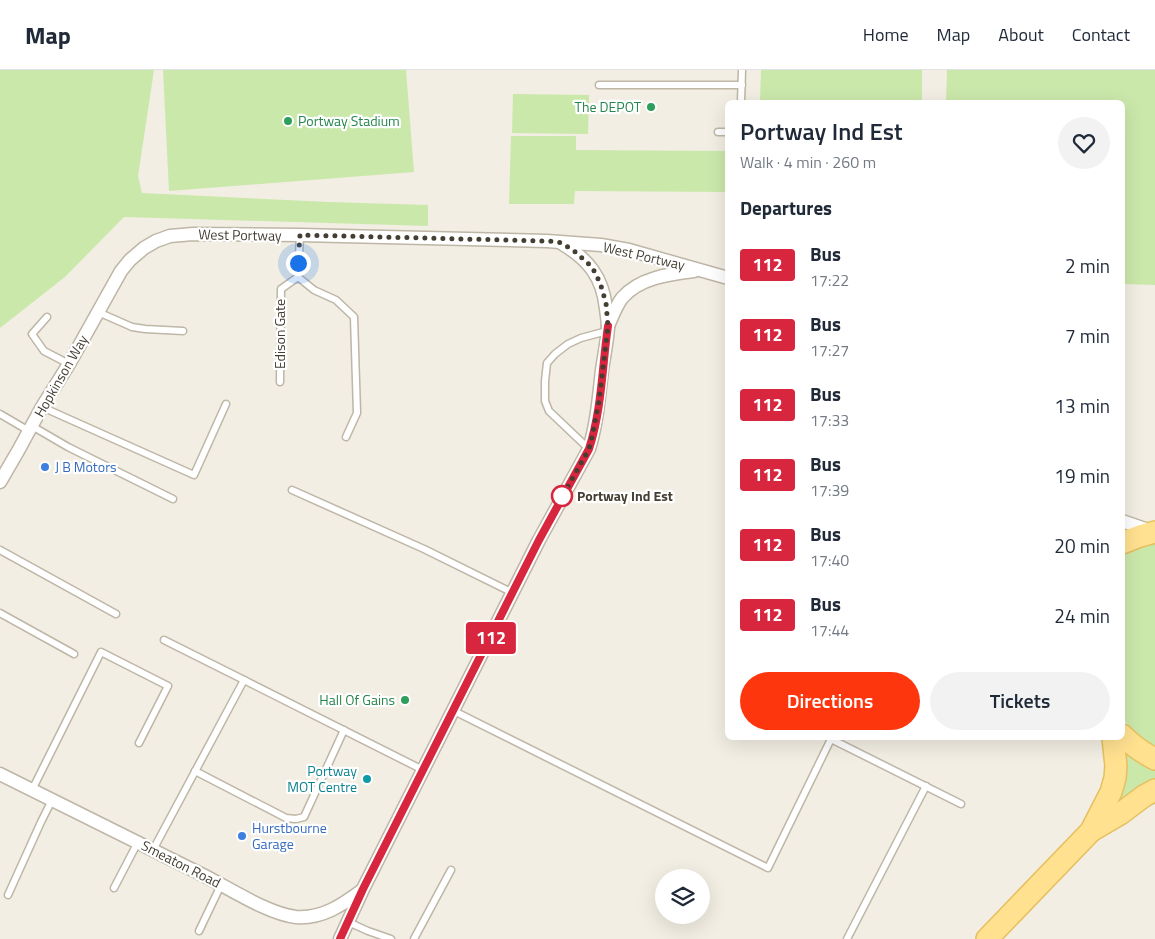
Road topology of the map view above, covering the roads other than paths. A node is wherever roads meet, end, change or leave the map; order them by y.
1 (742, 70) edge
2 (599, 85) dead end
3 (742, 85) junction
4 (741, 100) edge
5 (718, 132) dead end
6 (725, 132) edge
7 (300, 235) junction
8 (559, 242) junction
9 (701, 270) junction
10 (121, 271) joint
11 (298, 277) junction
12 (725, 277) edge
13 (98, 312) junction
14 (47, 317) dead end
15 (608, 328) junction
16 (183, 331) dead end
17 (69, 364) junction
18 (280, 382) dead end
19 (226, 404) dead end
20 (42, 407) junction
21 (0, 414) edge
22 (30, 429) junction
23 (346, 437) dead end
24 (589, 449) junction
25 (0, 482) edge
26 (292, 490) dead end
27 (173, 499) dead end
28 (1125, 522) edge
29 (1154, 532) edge
30 (1125, 541) edge
31 (0, 550) edge
32 (513, 593) junction
33 (0, 613) edge
34 (116, 614) dead end
35 (164, 640) dead end
36 (74, 654) dead end
37 (244, 680) junction
38 (454, 711) junction
39 (344, 730) junction
40 (1125, 738) edge
41 (831, 740) edge
42 (833, 740) edge
43 (1113, 740) edge
44 (139, 742) dead end
45 (1155, 759) edge
46 (423, 770) junction
47 (195, 771) junction
48 (0, 774) edge
49 (926, 786) junction
50 (32, 790) junction
51 (1155, 790) edge
52 (52, 800) junction
53 (961, 804) dead end
54 (1091, 831) junction
55 (138, 842) junction
56 (154, 850) junction
57 (452, 870) dead end
58 (221, 884) junction
59 (114, 888) dead end
60 (363, 889) junction
61 (8, 895) dead end
62 (348, 922) junction
63 (200, 931) dead end
64 (340, 939) edge
65 (391, 939) edge
66 (414, 939) edge
67 (847, 939) edge
68 (987, 939) edge

1 - 3 lane
2 - 3 lane
3 - 4 lane
5 - 6 lane
7 - 8 street, West Portway
7 - 10 street, West Portway
7 - 11 lane
8 - 9 street, West Portway
8 - 15 street
9 - 12 street, West Portway
9 - 15 street
10 - 13 street, Hopkinson Way
11 - 18 lane, Edison Gate
11 - 23 lane
13 - 16 lane
13 - 17 street, Hopkinson Way
14 - 17 lane
15 - 24 street
15 - 24 lane
17 - 20 street, Hopkinson Way
19 - 20 lane
20 - 22 street, Hopkinson Way
21 - 22 lane
22 - 25 street, Hopkinson Way
22 - 27 lane
24 - 32 street
26 - 32 lane
28 - 29 street
29 - 30 main road
31 - 34 lane
32 - 38 street
33 - 36 lane
35 - 37 lane
37 - 39 lane
37 - 47 lane
38 - 41 lane
38 - 46 street
39 - 46 lane
39 - 47 lane
40 - 45 main road
42 - 49 lane
43 - 54 main road
44 - 50 lane
46 - 60 street
47 - 56 lane
48 - 50 street, Smeaton Road
49 - 53 lane
49 - 67 lane
50 - 52 street, Smeaton Road
51 - 54 main road
52 - 55 street, Smeaton Road
52 - 61 lane
54 - 68 main road
55 - 56 street, Smeaton Road
55 - 59 lane
56 - 58 street, Smeaton Road
57 - 66 lane
58 - 60 street, Smeaton Road
58 - 63 lane
60 - 62 street
62 - 64 street
62 - 65 lane

